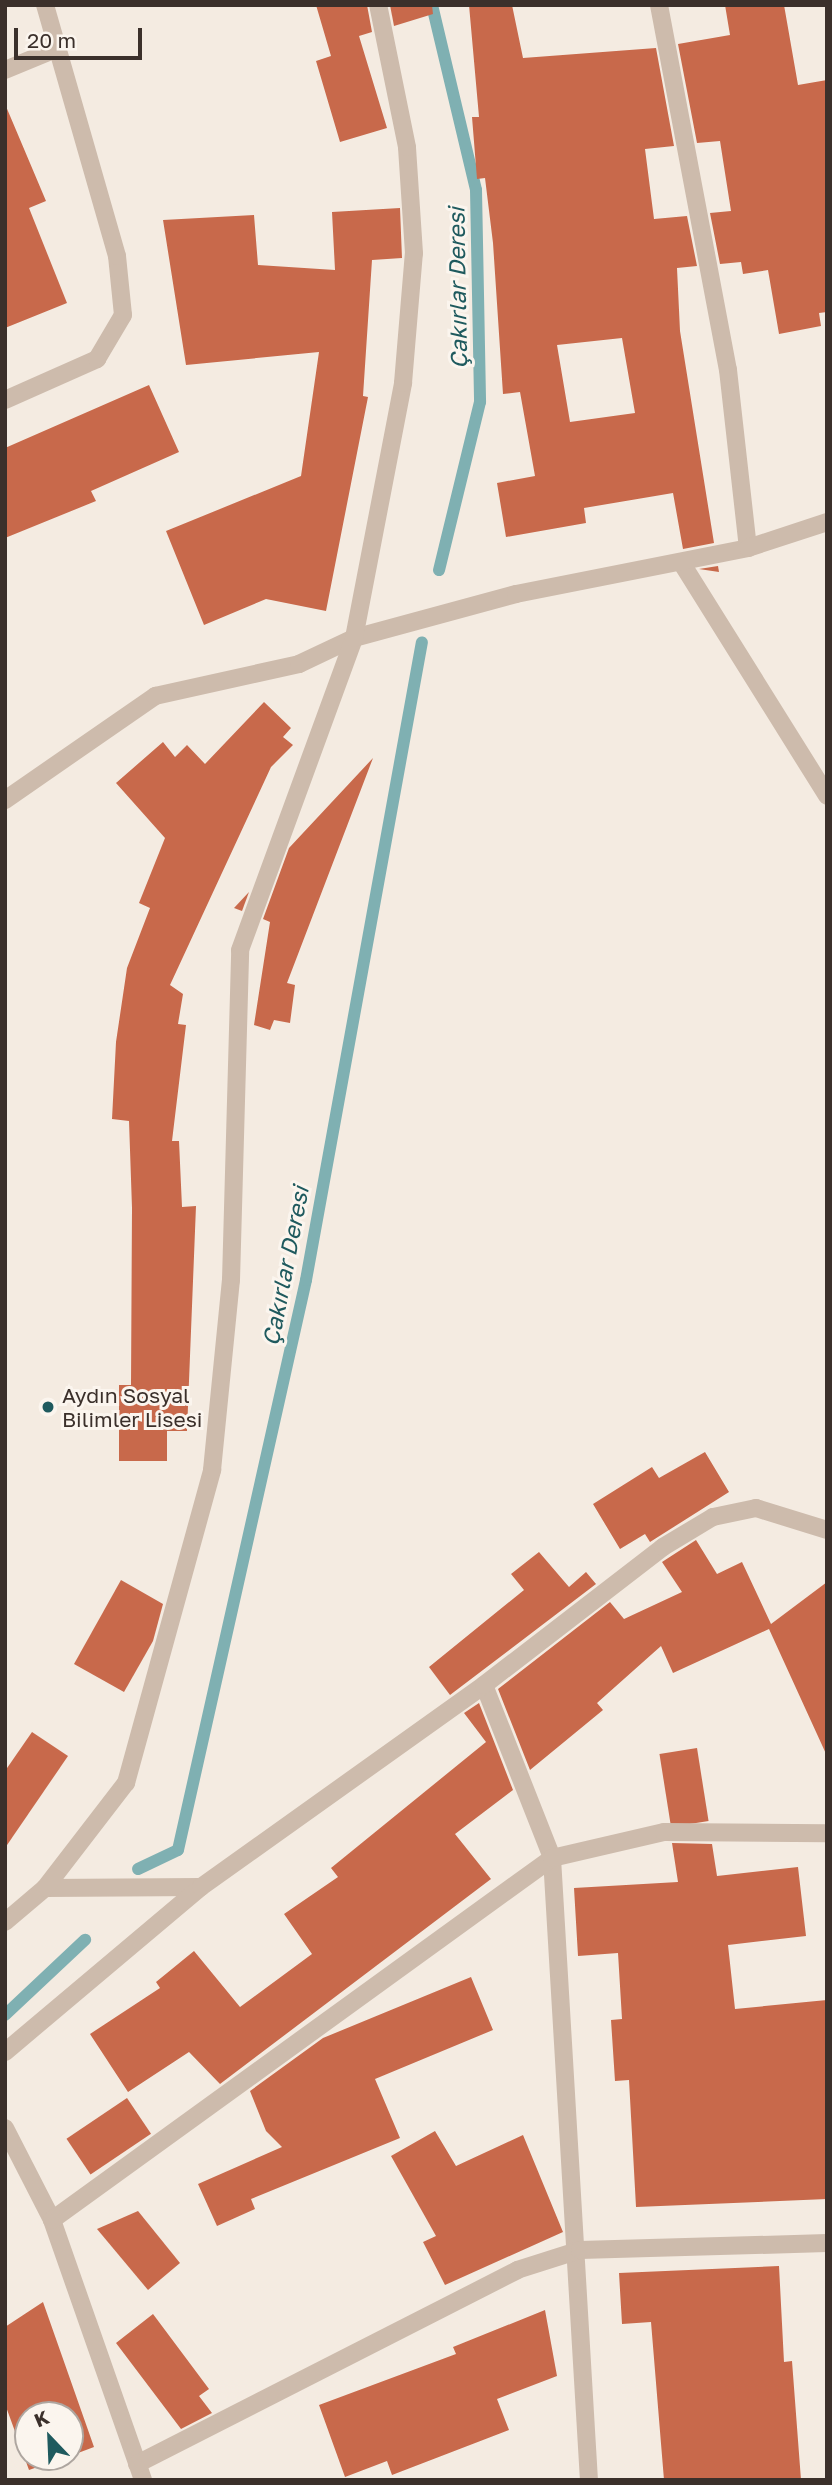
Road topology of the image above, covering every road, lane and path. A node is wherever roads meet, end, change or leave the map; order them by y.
1 (45, 5) edge
2 (378, 5) edge
3 (659, 5) edge
4 (56, 49) junction
5 (5, 70) edge
6 (5, 400) edge
7 (825, 526) edge
8 (748, 548) junction
9 (681, 562) junction
10 (354, 638) junction
11 (827, 796) edge
12 (5, 800) edge
13 (827, 1530) edge
14 (484, 1685) junction
15 (827, 1833) edge
16 (552, 1857) junction
17 (201, 1887) junction
18 (45, 1888) junction
19 (5, 1922) edge
20 (5, 2052) edge
21 (5, 2128) edge
22 (52, 2220) junction
23 (827, 2243) edge
24 (580, 2250) junction
25 (140, 2472) edge
26 (589, 2480) edge

1 - 4 street
2 - 10 street
3 - 8 street
4 - 5 street
4 - 6 street
7 - 8 street
8 - 9 street
9 - 10 street
9 - 11 street
10 - 12 street
10 - 18 street
13 - 14 street
14 - 16 street
14 - 17 street
15 - 16 street
16 - 22 street
16 - 24 street
17 - 18 street
17 - 20 street
18 - 19 street
21 - 22 street
22 - 25 street
23 - 24 street
24 - 25 street
24 - 26 street

